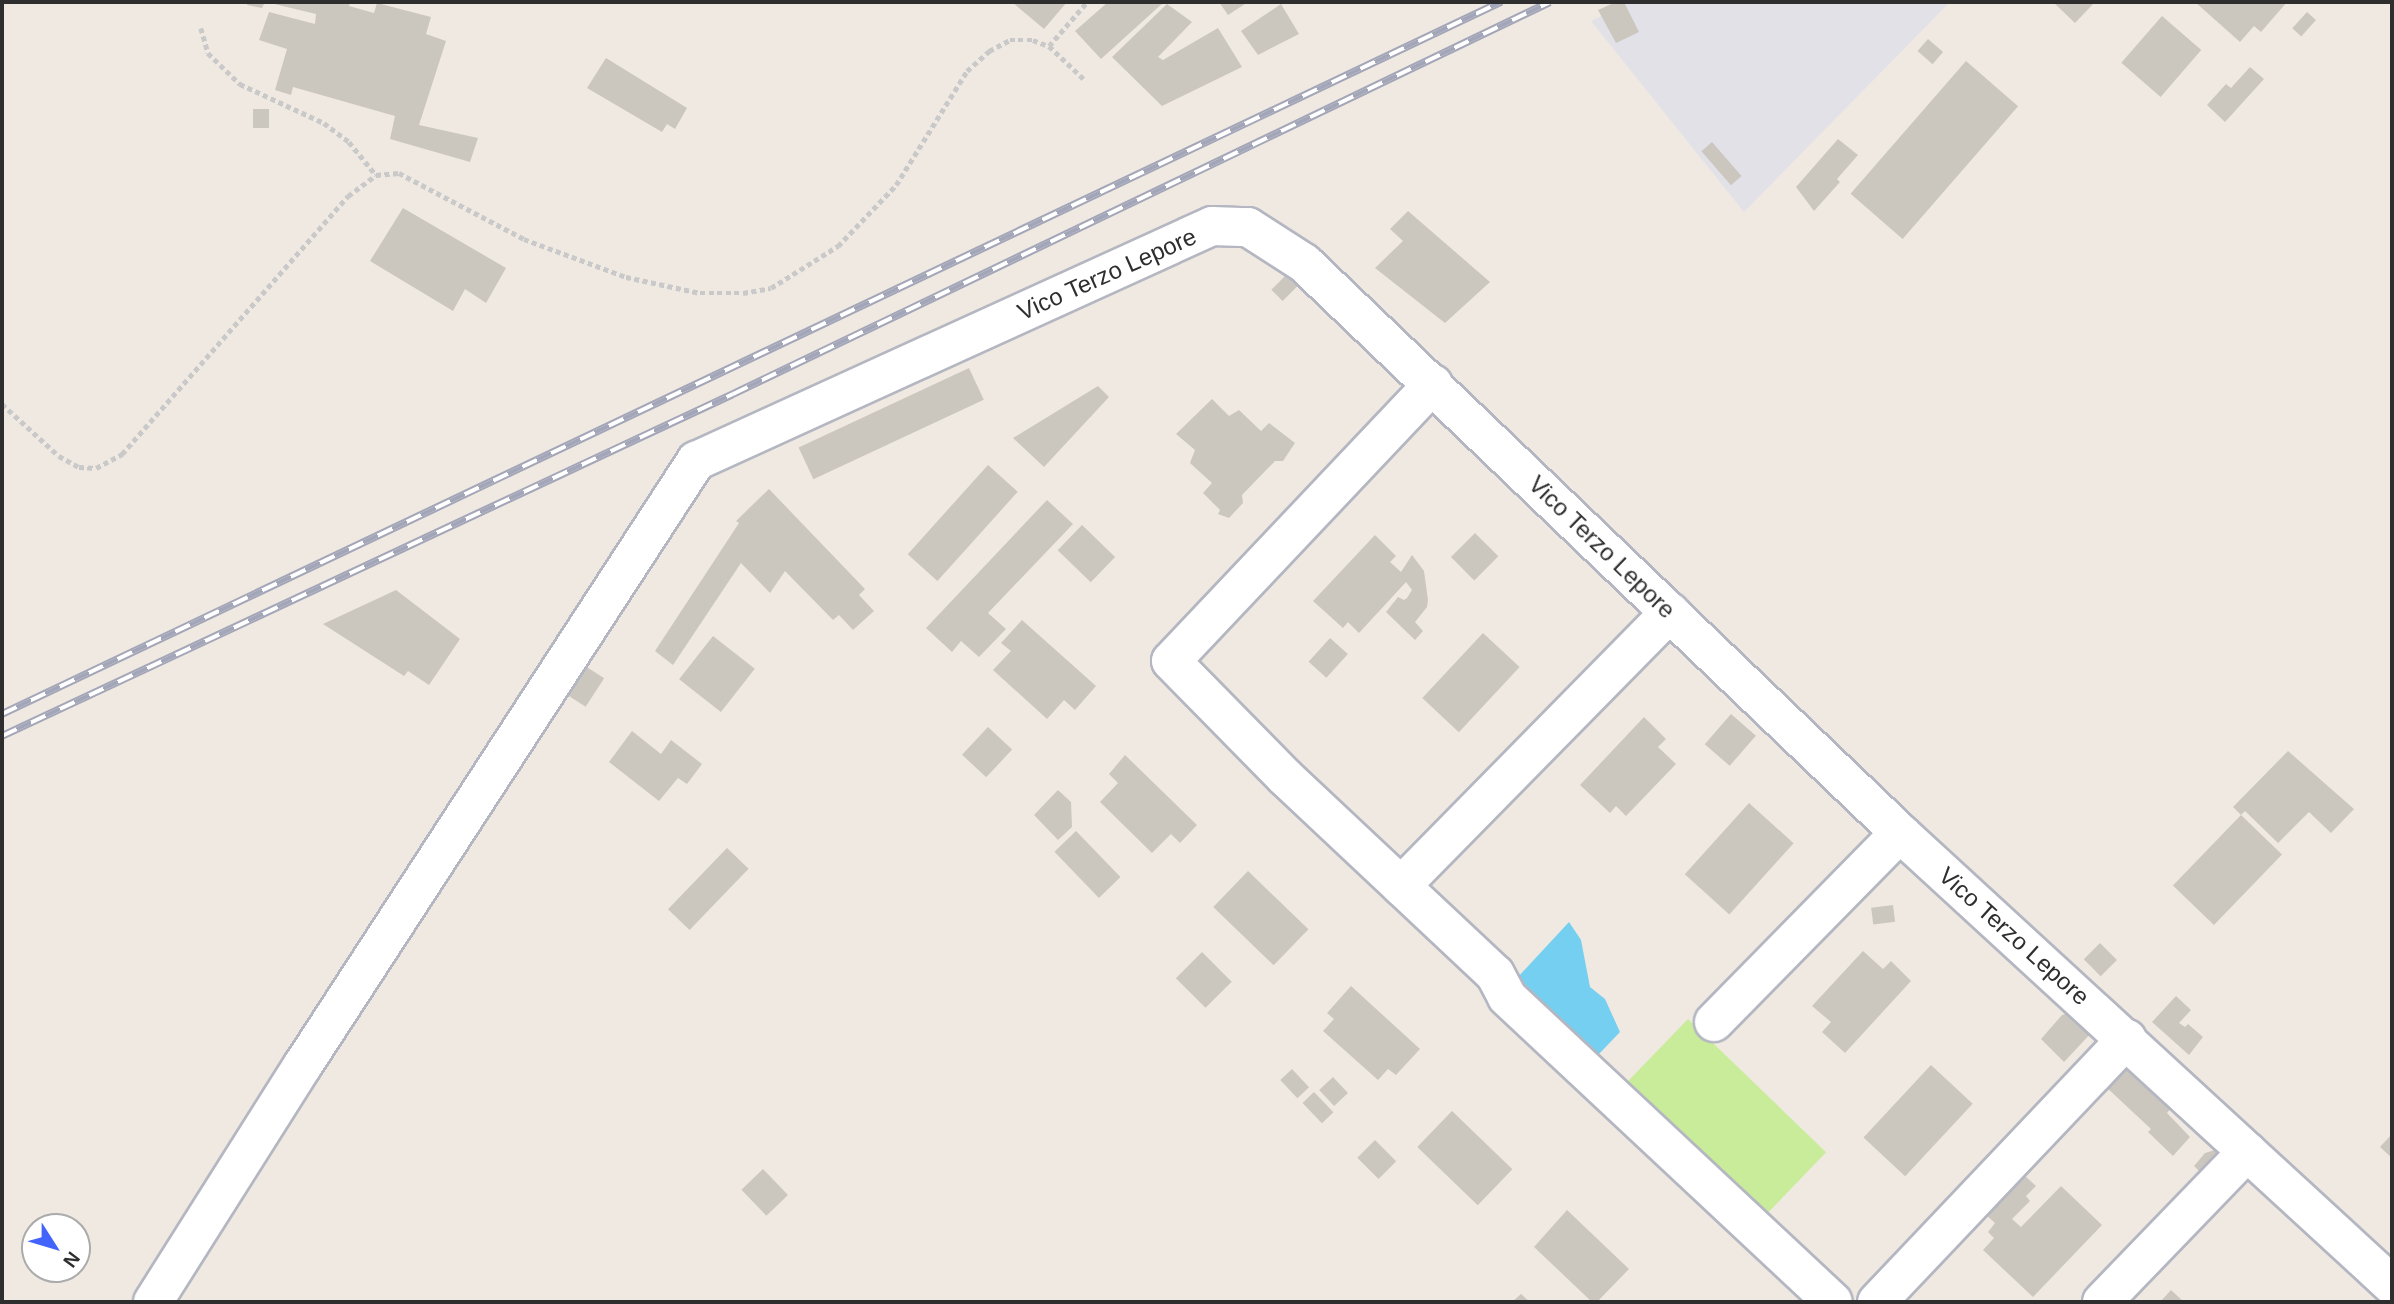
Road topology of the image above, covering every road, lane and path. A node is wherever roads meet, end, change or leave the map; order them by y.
1 (1087, 2) edge
2 (201, 28) dead end
3 (1049, 46) junction
4 (1086, 81) dead end
5 (376, 175) junction
6 (1433, 384) junction
7 (2, 404) edge
8 (1670, 612) junction
9 (1900, 832) junction
10 (1401, 886) junction
11 (1714, 1021) dead end
12 (2127, 1039) junction
13 (2247, 1152) junction
14 (2392, 1285) edge
15 (153, 1302) edge
16 (1833, 1302) edge
17 (1877, 1302) edge
18 (2102, 1302) edge

1 - 3 path
2 - 5 path
3 - 4 path
3 - 5 path
5 - 7 path
6 - 8 street, Vico Terzo Lepore
6 - 10 street
6 - 15 street, Vico Terzo Lepore
8 - 9 street, Vico Terzo Lepore
8 - 10 street
9 - 11 street
9 - 12 street, Vico Terzo Lepore
10 - 16 street
12 - 13 street, Vico Terzo Lepore
12 - 17 street
13 - 14 street, Vico Terzo Lepore
13 - 18 street

